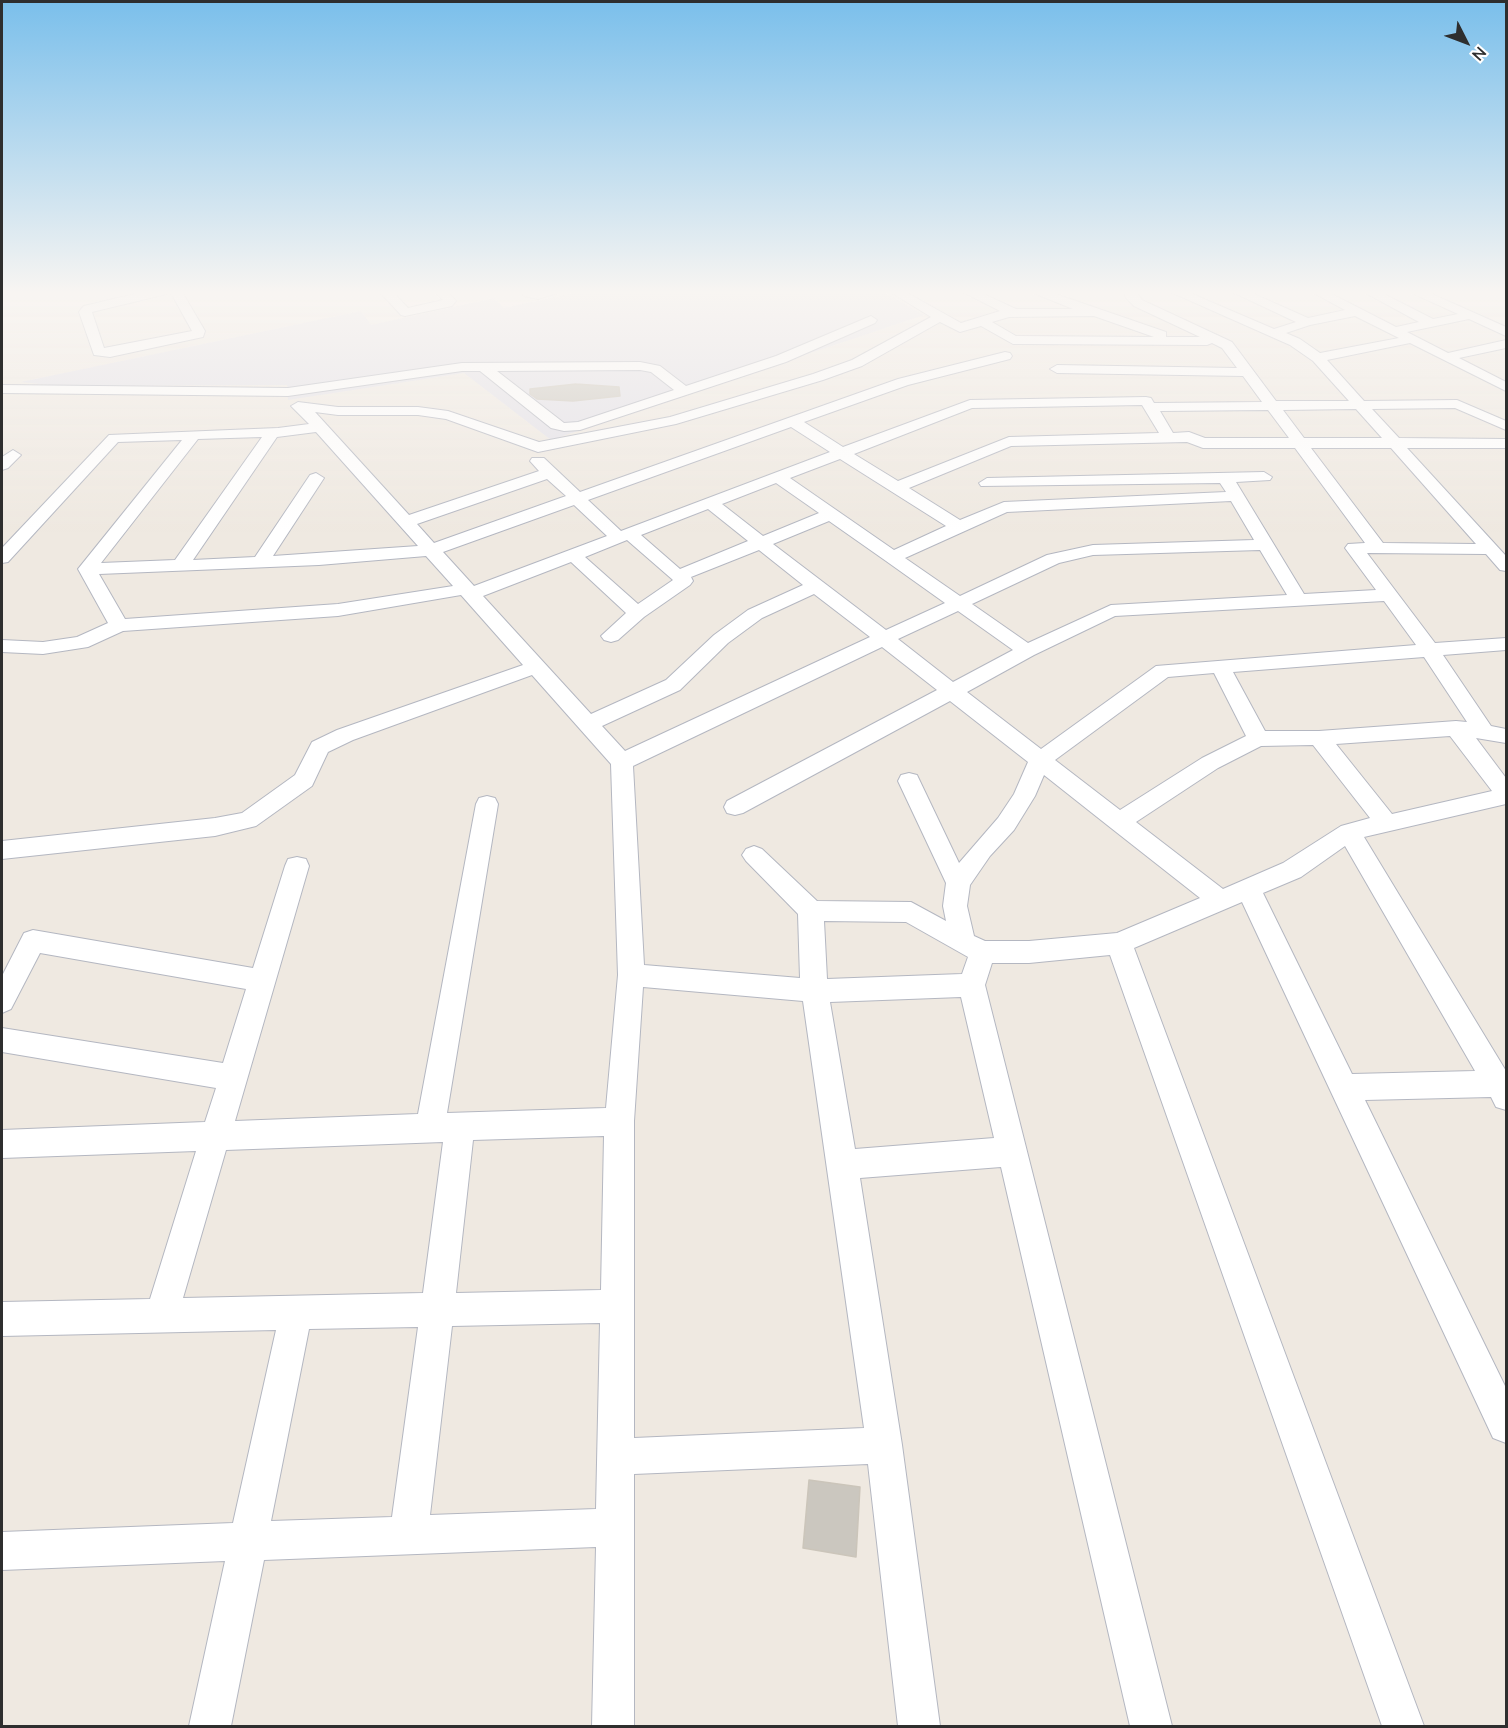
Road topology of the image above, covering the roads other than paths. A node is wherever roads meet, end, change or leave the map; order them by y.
1 (437, 371) edge
2 (488, 371) edge
3 (657, 371) edge
4 (744, 371) edge
5 (836, 371) edge
6 (948, 371) edge
7 (1059, 371) edge
8 (1240, 371) edge
9 (1330, 371) edge
10 (1466, 371) edge
11 (1247, 372) joint
12 (2, 388) edge
13 (684, 391) junction
14 (265, 393) junction
15 (1500, 393) edge
16 (1091, 402) junction
17 (1012, 404) junction
18 (1361, 405) junction
19 (1149, 406) junction
20 (1272, 406) junction
21 (304, 409) junction
22 (1470, 410) junction
23 (793, 422) junction
24 (1506, 426) edge
25 (320, 427) junction
26 (272, 433) junction
27 (194, 435) junction
28 (1169, 438) junction
29 (1027, 441) junction
30 (1300, 443) junction
31 (1395, 443) junction
32 (538, 447) junction
33 (1503, 449) edge
34 (842, 453) junction
35 (548, 473) junction
36 (778, 477) junction
37 (1264, 477) dead end
38 (316, 478) dead end
39 (1225, 478) junction
40 (987, 483) dead end
41 (897, 487) junction
42 (1237, 496) junction
43 (576, 499) junction
44 (710, 503) junction
45 (831, 514) junction
46 (406, 522) junction
47 (959, 527) junction
48 (625, 536) junction
49 (760, 543) junction
50 (1265, 544) junction
51 (1378, 548) junction
52 (1491, 549) junction
53 (431, 550) junction
54 (573, 555) junction
55 (892, 557) junction
56 (2, 558) edge
57 (261, 562) junction
58 (181, 564) junction
59 (1506, 566) edge
60 (87, 569) junction
61 (678, 576) junction
62 (816, 586) junction
63 (468, 591) junction
64 (1390, 595) junction
65 (1298, 599) junction
66 (958, 603) junction
67 (637, 613) junction
68 (119, 624) junction
69 (611, 636) dead end
70 (883, 639) junction
71 (1506, 644) edge
72 (2, 646) edge
73 (1430, 650) junction
74 (1027, 651) junction
75 (536, 667) junction
76 (1221, 667) junction
77 (951, 692) junction
78 (587, 724) junction
79 (1456, 728) junction
80 (1484, 732) junction
81 (1506, 736) edge
82 (1319, 738) junction
83 (1258, 739) junction
84 (1039, 761) junction
85 (622, 762) junction
86 (909, 781) dead end
87 (1506, 795) edge
88 (487, 804) dead end
89 (735, 807) dead end
90 (1119, 822) junction
91 (1387, 824) junction
92 (1349, 832) junction
93 (2, 850) edge
94 (754, 855) dead end
95 (297, 866) dead end
96 (1248, 888) junction
97 (956, 894) junction
98 (1220, 900) junction
99 (811, 911) junction
100 (911, 912) junction
101 (1119, 943) junction
102 (972, 946) junction
103 (631, 975) junction
104 (263, 981) junction
105 (972, 985) junction
106 (815, 991) junction
107 (2, 1001) edge
108 (2, 1040) edge
109 (233, 1078) junction
110 (1344, 1087) junction
111 (1505, 1093) edge
112 (619, 1121) junction
113 (445, 1127) junction
114 (215, 1136) junction
115 (2, 1144) edge
116 (1012, 1152) junction
117 (843, 1165) junction
118 (618, 1306) junction
119 (437, 1310) junction
120 (296, 1313) junction
121 (161, 1316) junction
122 (2, 1319) edge
123 (1506, 1425) edge
124 (884, 1445) junction
125 (617, 1457) junction
126 (616, 1527) junction
127 (408, 1535) junction
128 (248, 1541) junction
129 (2, 1551) edge
130 (210, 1726) edge
131 (613, 1726) edge
132 (919, 1726) edge
133 (1151, 1726) edge
134 (1403, 1726) edge

1 - 14 street
2 - 13 street
3 - 13 street
4 - 13 street
5 - 32 street
6 - 23 street
7 - 16 street
8 - 11 street
9 - 18 street
10 - 15 street
11 - 20 street
12 - 14 street
14 - 21 street
15 - 22 street
16 - 17 street
16 - 19 street
17 - 29 street
17 - 34 street
18 - 20 street
18 - 22 street
18 - 31 street
19 - 20 street
19 - 28 street
20 - 30 street
21 - 25 street
21 - 32 street
22 - 24 street
23 - 34 street
23 - 43 street
25 - 26 street
25 - 46 street
26 - 27 street
26 - 58 street
27 - 56 street
27 - 60 street
28 - 29 street
28 - 30 street
29 - 41 street
30 - 31 street
30 - 51 street
31 - 33 street
31 - 52 street
32 - 35 street
34 - 36 street
34 - 41 street
35 - 43 street
35 - 46 street
36 - 44 street
36 - 45 street
37 - 39 street
38 - 57 street
39 - 40 street
39 - 42 street
41 - 47 street
42 - 47 street
42 - 50 street
43 - 48 street
43 - 53 street
44 - 48 street
44 - 49 street
45 - 49 street
45 - 55 street
46 - 53 street
47 - 55 street
48 - 54 street
48 - 61 street
49 - 61 street
49 - 62 street
50 - 65 street
50 - 66 street
51 - 52 street
51 - 64 street
52 - 59 street
53 - 57 street
53 - 63 street
54 - 63 street
54 - 67 street
55 - 66 street
57 - 58 street
58 - 60 street
60 - 68 street
61 - 67 street
62 - 70 street
62 - 78 street
63 - 68 street
63 - 75 street
64 - 65 street
64 - 73 street
65 - 74 street
66 - 70 street
66 - 74 street
67 - 69 street
68 - 72 street
70 - 77 street
70 - 85 street
71 - 73 street
73 - 76 street
73 - 80 street
74 - 77 street
75 - 78 street
75 - 93 street
76 - 83 street
76 - 84 street
77 - 84 street
77 - 89 street
78 - 85 street
79 - 80 street
79 - 82 street
79 - 87 street
80 - 81 street
82 - 83 street
82 - 91 street
83 - 90 street
84 - 90 street
84 - 97 street
85 - 103 street
86 - 97 street
87 - 91 street
88 - 113 street
90 - 98 street
91 - 92 street
92 - 96 street
92 - 111 street
94 - 99 street
95 - 104 street
96 - 98 street
96 - 110 street
97 - 100 street
97 - 102 street
98 - 101 street
99 - 100 street
99 - 106 street
100 - 102 street
101 - 102 street
101 - 134 street
102 - 105 street
103 - 106 street
103 - 112 street
104 - 107 street
104 - 109 street
105 - 106 street
105 - 116 street
106 - 117 street
108 - 109 street
109 - 114 street
110 - 111 street
110 - 123 street
112 - 113 street
112 - 118 street
113 - 114 street
113 - 119 street
114 - 115 street
114 - 121 street
116 - 117 street
116 - 133 street
117 - 124 street
118 - 119 street
118 - 125 street
119 - 120 street
119 - 127 street
120 - 121 street
120 - 128 street
121 - 122 street
124 - 125 street
124 - 132 street
125 - 126 street
126 - 127 street
126 - 131 street
127 - 128 street
128 - 129 street
128 - 130 street

